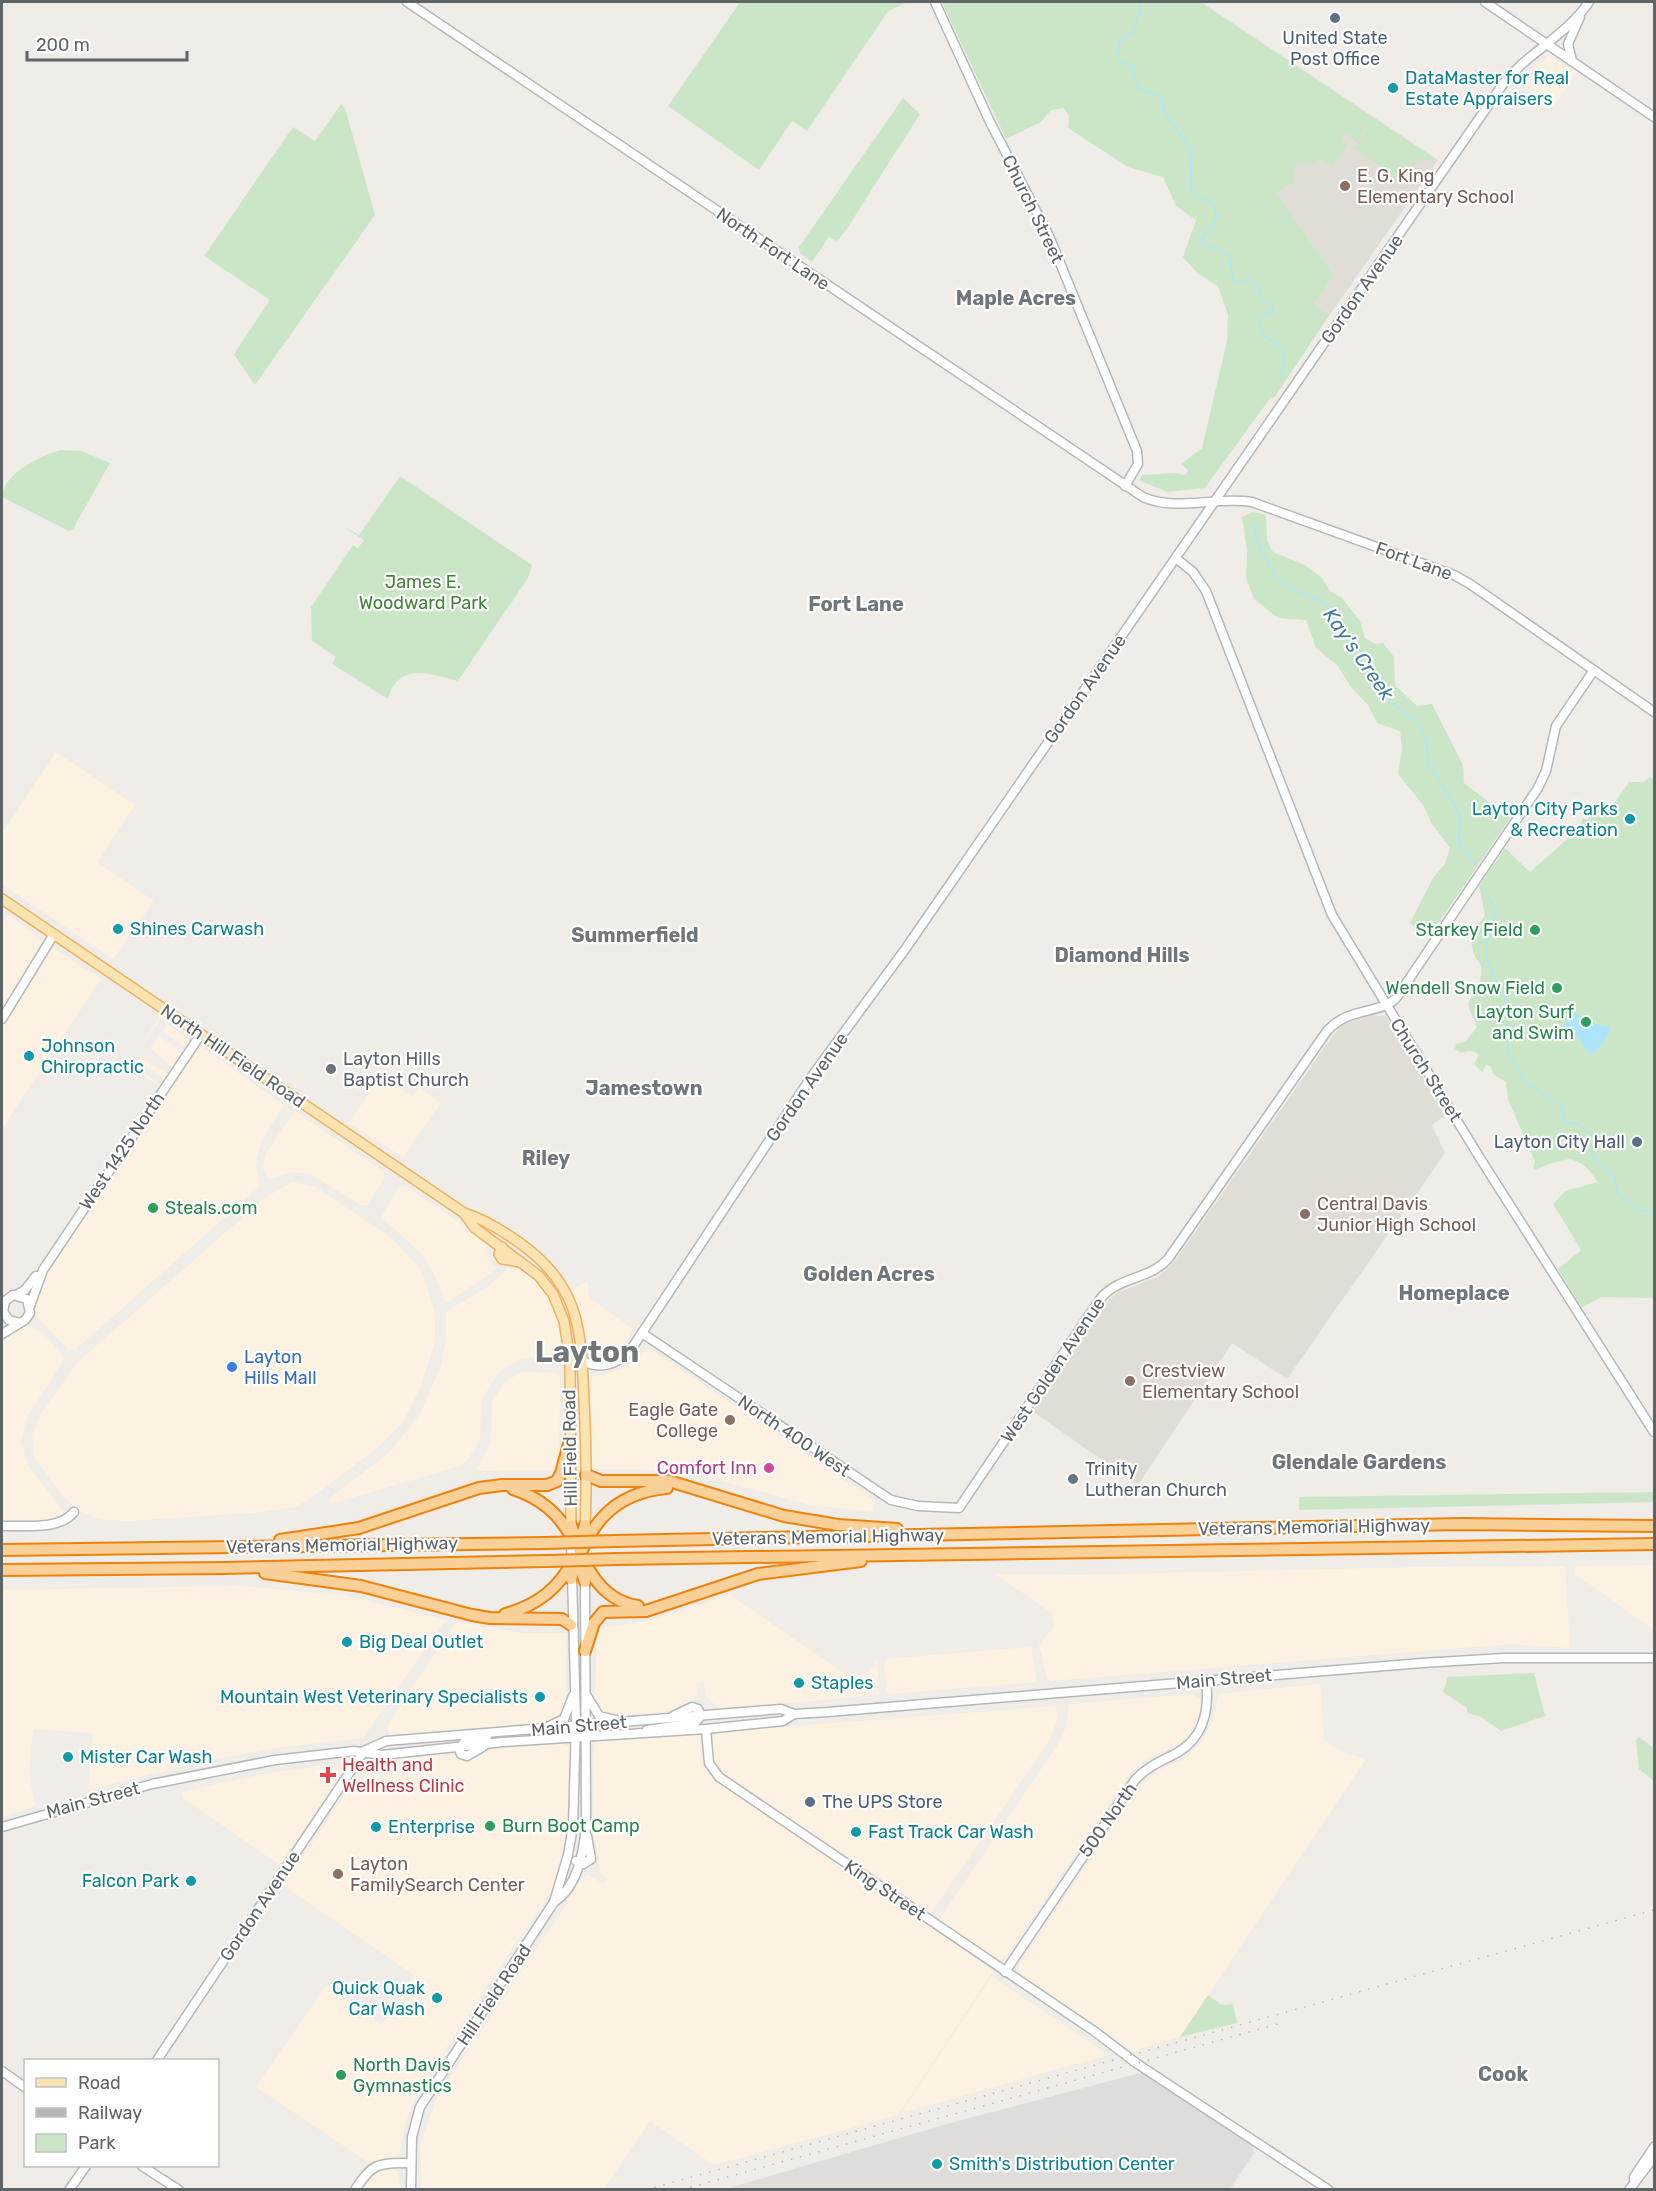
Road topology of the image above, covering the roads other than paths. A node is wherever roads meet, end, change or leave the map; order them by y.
1 (407, 2) edge
2 (934, 2) edge
3 (1485, 2) edge
4 (1589, 2) edge
5 (1581, 14) junction
6 (1547, 44) junction
7 (1573, 61) junction
8 (1654, 117) edge
9 (1125, 486) junction
10 (1141, 496) joint
11 (1217, 500) junction
12 (1177, 559) junction
13 (1594, 670) junction
14 (1654, 712) edge
15 (2, 899) edge
16 (54, 934) junction
17 (1385, 1005) junction
18 (2, 1018) edge
19 (201, 1034) junction
20 (464, 1213) junction
21 (502, 1247) junction
22 (43, 1270) junction
23 (2, 1294) edge
24 (15, 1295) junction
25 (570, 1300) junction
26 (557, 1303) junction
27 (30, 1306) junction
28 (2, 1308) edge
29 (20, 1323) junction
30 (2, 1324) edge
31 (642, 1333) junction
32 (2, 1334) edge
33 (583, 1360) junction
34 (570, 1368) junction
35 (1654, 1432) edge
36 (585, 1433) junction
37 (570, 1440) junction
38 (586, 1475) junction
39 (502, 1485) junction
40 (688, 1488) junction
41 (959, 1508) joint
42 (74, 1512) dead end
43 (585, 1525) joint
44 (2, 1526) edge
45 (1654, 1526) edge
46 (571, 1530) junction
47 (949, 1534) junction
48 (1654, 1544) edge
49 (217, 1546) junction
50 (2, 1550) edge
51 (579, 1554) junction
52 (906, 1555) junction
53 (225, 1568) junction
54 (2, 1570) edge
55 (571, 1579) joint
56 (585, 1582) joint
57 (671, 1604) junction
58 (490, 1618) junction
59 (572, 1625) junction
60 (585, 1651) junction
61 (1654, 1658) edge
62 (1206, 1680) junction
63 (576, 1686) junction
64 (585, 1690) junction
65 (794, 1714) junction
66 (701, 1716) junction
67 (636, 1721) junction
68 (581, 1727) junction
69 (706, 1729) junction
70 (537, 1730) junction
71 (504, 1732) junction
72 (635, 1734) junction
73 (581, 1738) junction
74 (459, 1749) junction
75 (364, 1751) junction
76 (573, 1822) junction
77 (2, 1827) edge
78 (579, 1863) junction
79 (554, 1902) junction
80 (1005, 1972) junction
81 (158, 2059) edge
82 (2, 2071) edge
83 (24, 2087) edge
84 (1654, 2146) edge
85 (1654, 2152) edge
86 (1654, 2157) edge
87 (409, 2163) junction
88 (85, 2167) edge
89 (144, 2167) edge
90 (1651, 2169) edge
91 (1632, 2184) edge
92 (69, 2190) edge
93 (179, 2190) edge
94 (355, 2190) edge
95 (411, 2190) edge
96 (1329, 2190) edge

1 - 9 main road, North Fort Lane
2 - 9 main road, Church Street
3 - 6 main road
4 - 5 main road, Gordon Avenue
5 - 6 main road, Gordon Avenue
5 - 7 main road
6 - 7 main road
6 - 11 main road, Gordon Avenue
7 - 8 main road
9 - 10 main road, North Fort Lane
10 - 11 main road, Fort Lane
11 - 12 main road, Gordon Avenue
11 - 13 main road, Fort Lane
12 - 17 main road, Church Street
12 - 31 main road, Gordon Avenue
13 - 14 main road, Fort Lane
13 - 17 main road
15 - 16 main road, North Hill Field Road
16 - 18 main road
16 - 19 main road, North Hill Field Road
17 - 35 main road, Church Street
17 - 41 main road, West Golden Avenue
19 - 20 main road, North Hill Field Road
19 - 22 main road, West 1425 North
20 - 21 main road, Hill Field Road
20 - 25 main road, Hill Field Road
21 - 25 main road
21 - 26 main road, Hill Field Road
22 - 24 main road, West 1425 North
22 - 27 main road, West 1425 North
23 - 24 main road
24 - 27 main road
24 - 28 main road
25 - 33 main road, Hill Field Road
26 - 33 main road
26 - 34 main road, Hill Field Road
27 - 29 main road
28 - 29 main road
28 - 30 main road
29 - 32 main road
31 - 33 main road, Gordon Avenue
31 - 41 main road, North 400 West
33 - 36 main road, Hill Field Road
34 - 36 main road
34 - 37 main road, Hill Field Road
36 - 38 main road, Hill Field Road
37 - 39 highway
37 - 46 main road, Hill Field Road
38 - 40 highway
38 - 43 main road, Hill Field Road
39 - 46 highway
39 - 49 highway
40 - 47 highway
40 - 51 highway
42 - 44 main road
43 - 51 highway
45 - 47 highway, Veterans Memorial Highway
46 - 51 highway
47 - 49 highway, Veterans Memorial Highway, bridge
48 - 52 highway, Veterans Memorial Highway
49 - 50 highway, Veterans Memorial Highway
51 - 55 highway
51 - 56 highway
51 - 57 highway
51 - 58 highway
52 - 53 highway, Veterans Memorial Highway, bridge
52 - 57 highway
53 - 54 highway, Veterans Memorial Highway
53 - 58 highway
55 - 59 main road, Hill Field Road
56 - 60 main road, Hill Field Road
57 - 60 highway
58 - 59 highway
59 - 63 main road, Hill Field Road
60 - 64 main road, Hill Field Road
61 - 62 main road, Main Street
62 - 65 main road, Main Street
62 - 80 main road, 500 North
63 - 68 main road, Hill Field Road
63 - 70 main road
64 - 67 main road
64 - 68 main road, Hill Field Road
65 - 66 main road, Main Street
65 - 69 main road, Main Street
66 - 67 main road, Main Street
66 - 72 main road
67 - 68 main road, Main Street
68 - 70 main road, Main Street
68 - 73 main road, Hill Field Road
69 - 72 main road, Main Street
69 - 80 main road, King Street
70 - 71 main road, Main Street
71 - 74 main road
71 - 75 main road, Main Street
72 - 73 main road, Main Street
73 - 74 main road, Main Street
73 - 76 main road, Hill Field Road
73 - 78 main road, Hill Field Road
74 - 75 main road, Main Street
75 - 77 main road, Main Street
75 - 81 main road, Gordon Avenue
76 - 78 main road
76 - 79 main road, Hill Field Road
78 - 79 main road, Hill Field Road
79 - 87 main road, Hill Field Road
80 - 96 main road, King Street
82 - 83 main road
84 - 91 main road
85 - 90 main road
86 - 90 main road
87 - 94 main road
87 - 95 main road, Hill Field Road
88 - 92 main road
89 - 93 main road
90 - 91 main road

